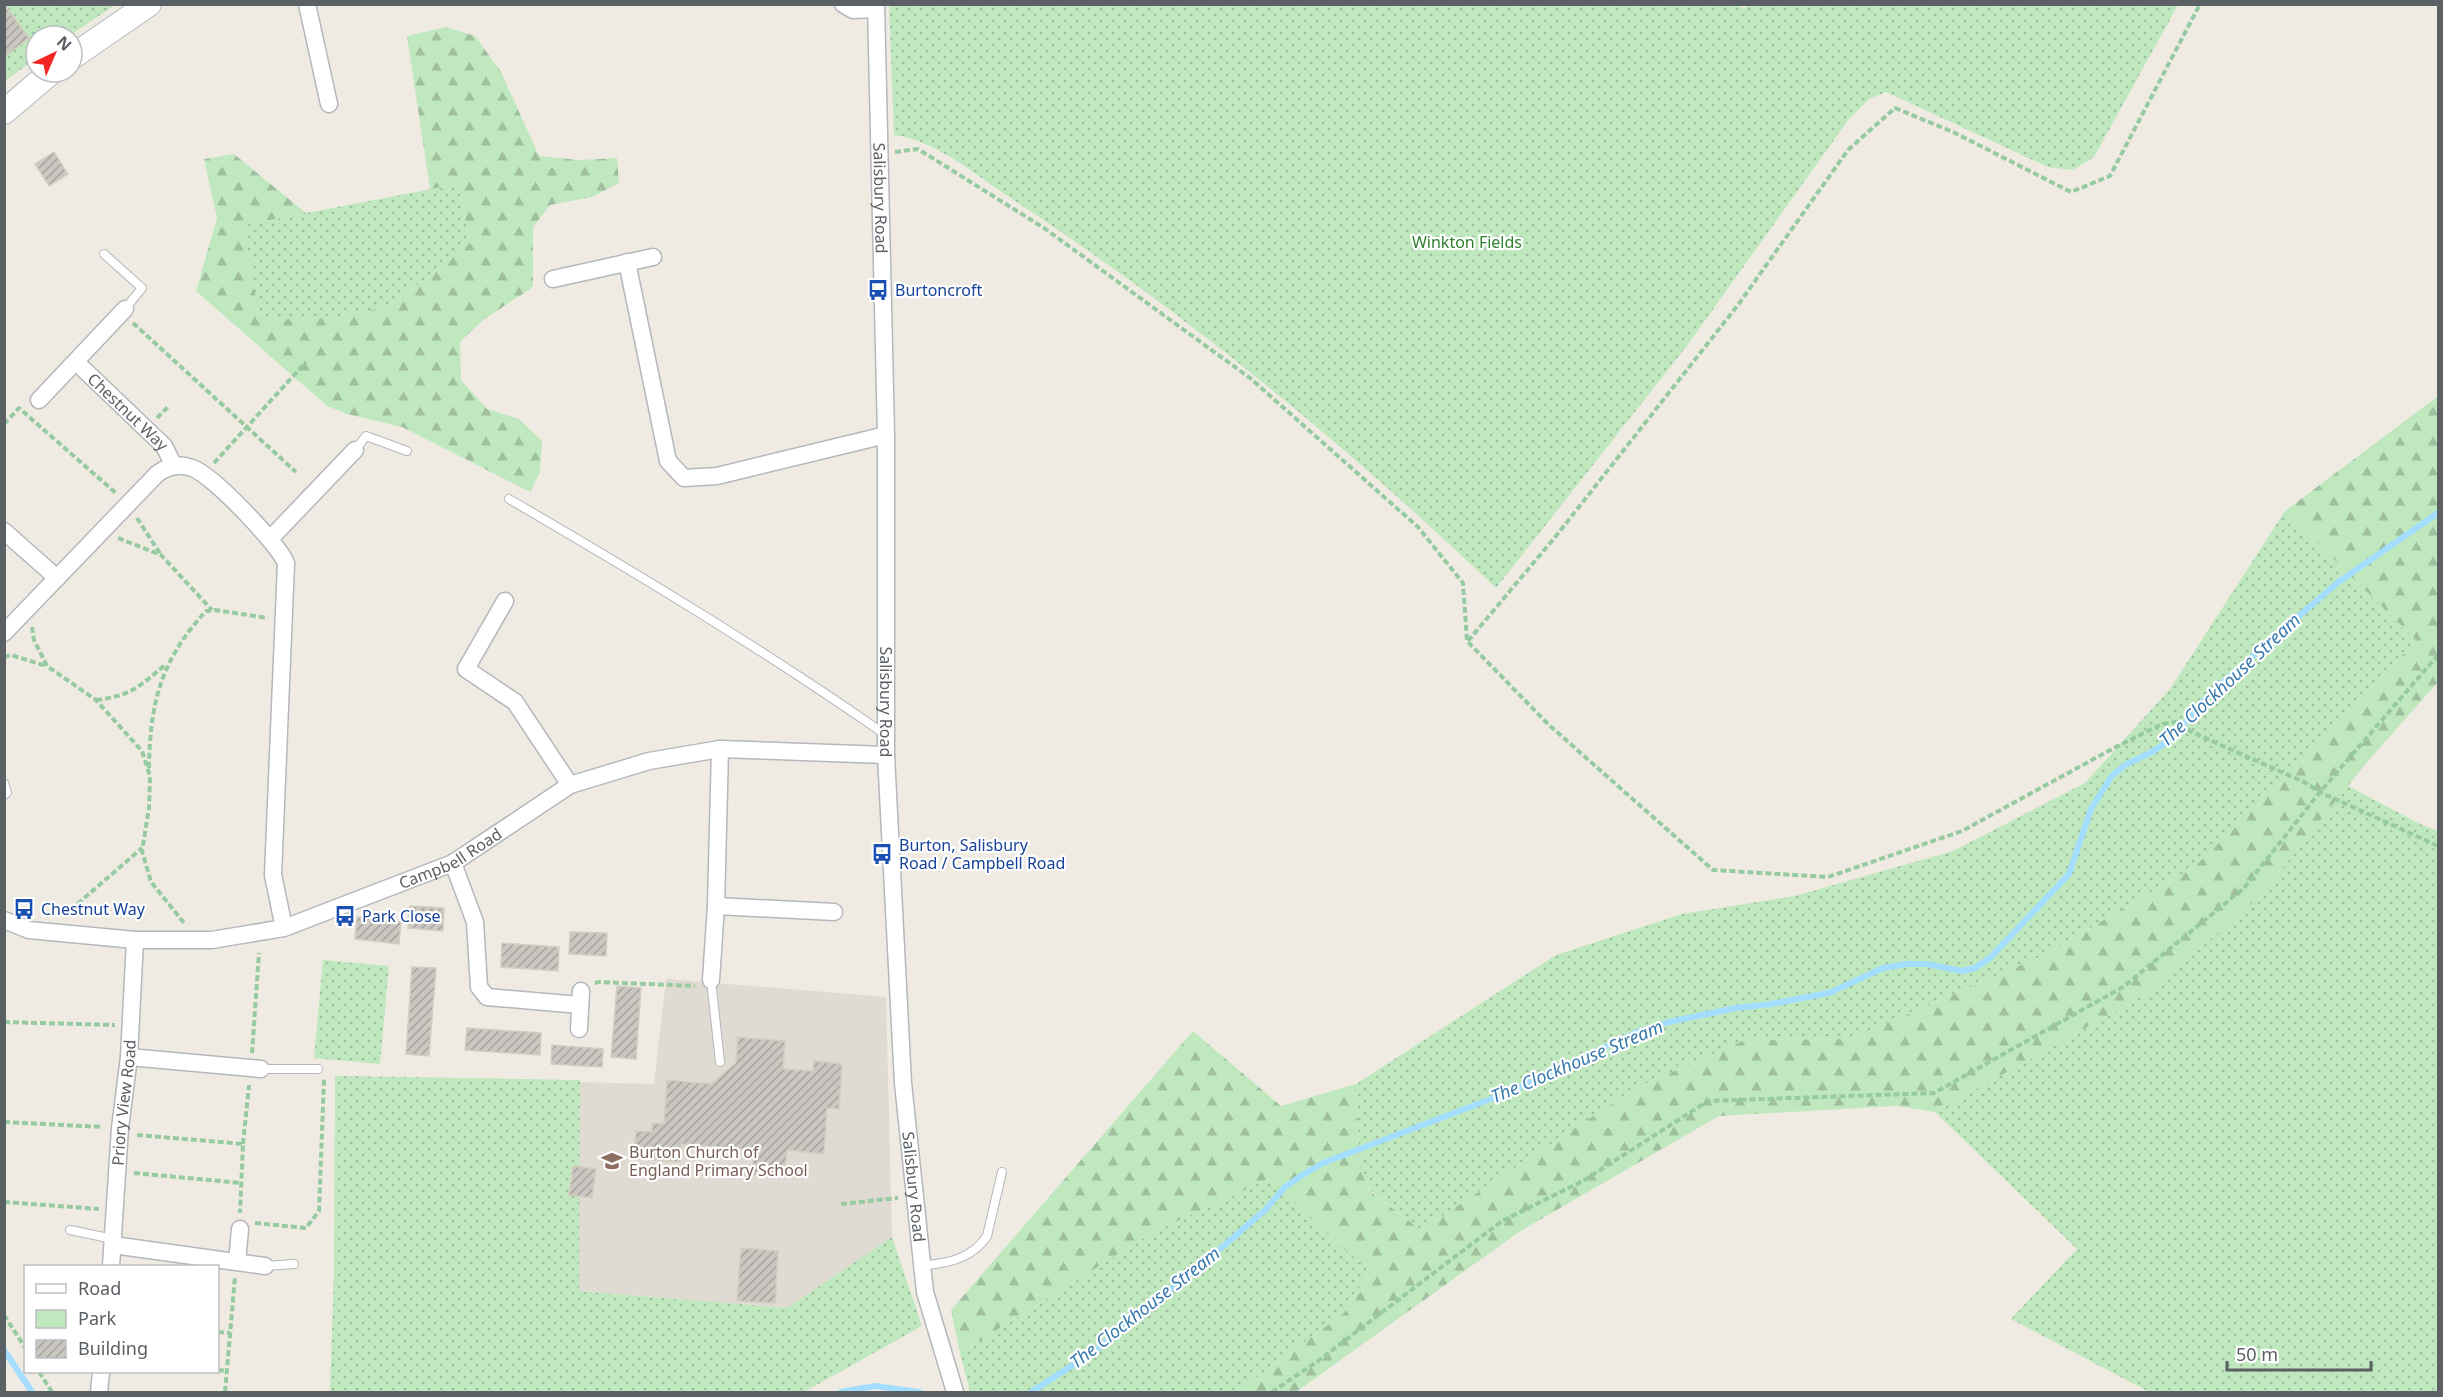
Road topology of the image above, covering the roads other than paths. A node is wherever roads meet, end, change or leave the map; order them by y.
1 (149, 4) edge
2 (307, 4) edge
3 (843, 4) edge
4 (876, 7) edge
5 (84, 49) edge
6 (37, 84) edge
7 (329, 104) dead end
8 (4, 112) edge
9 (104, 254) dead end
10 (653, 257) dead end
11 (627, 262) junction
12 (553, 279) dead end
13 (123, 311) joint
14 (76, 362) junction
15 (39, 400) dead end
16 (886, 435) junction
17 (355, 450) joint
18 (408, 451) dead end
19 (174, 466) junction
20 (509, 499) dead end
21 (4, 531) edge
22 (270, 539) junction
23 (57, 578) junction
24 (505, 601) dead end
25 (4, 633) edge
26 (887, 735) junction
27 (720, 749) junction
28 (886, 754) junction
29 (4, 783) edge
30 (570, 785) junction
31 (4, 795) edge
32 (453, 863) junction
33 (716, 906) junction
34 (834, 912) dead end
35 (4, 920) edge
36 (284, 928) junction
37 (135, 940) junction
38 (711, 983) joint
39 (579, 1029) dead end
40 (129, 1057) junction
41 (720, 1062) dead end
42 (256, 1068) joint
43 (318, 1069) road end
44 (1002, 1172) dead end
45 (240, 1225) road end
46 (70, 1230) dead end
47 (114, 1242) junction
48 (237, 1262) junction
49 (294, 1264) dead end
50 (111, 1265) edge
51 (922, 1265) junction
52 (265, 1266) joint
53 (100, 1373) edge
54 (99, 1392) edge
55 (955, 1392) edge

1 - 5 main road
2 - 7 street
3 - 4 street
4 - 16 street, Salisbury Road
6 - 8 main road
9 - 13 lane
10 - 11 street
11 - 12 street
11 - 16 street
13 - 14 street, Chestnut Way
14 - 15 street, Chestnut Way
14 - 19 street, Chestnut Way
16 - 26 street, Salisbury Road
17 - 18 lane
17 - 22 street
19 - 22 street, Chestnut Way
19 - 23 street, Chestnut Way
20 - 26 lane
21 - 23 street
22 - 36 street, Chestnut Way
23 - 25 street, Chestnut Way
24 - 30 street
26 - 28 street, Salisbury Road
27 - 28 street, Campbell Road
27 - 30 street, Campbell Road
27 - 33 street
28 - 51 street, Salisbury Road
29 - 31 lane
30 - 32 street, Campbell Road
32 - 36 street, Campbell Road
32 - 39 street
33 - 34 street
33 - 38 street
35 - 37 street, Campbell Road
36 - 37 street, Campbell Road
37 - 40 street, Priory View Road
38 - 41 lane
40 - 42 street
40 - 47 street, Priory View Road
42 - 43 lane
44 - 51 lane
45 - 48 street
46 - 47 lane
47 - 48 street
47 - 50 street, Priory View Road
48 - 52 street
49 - 52 lane
51 - 55 street, Salisbury Road
53 - 54 street

